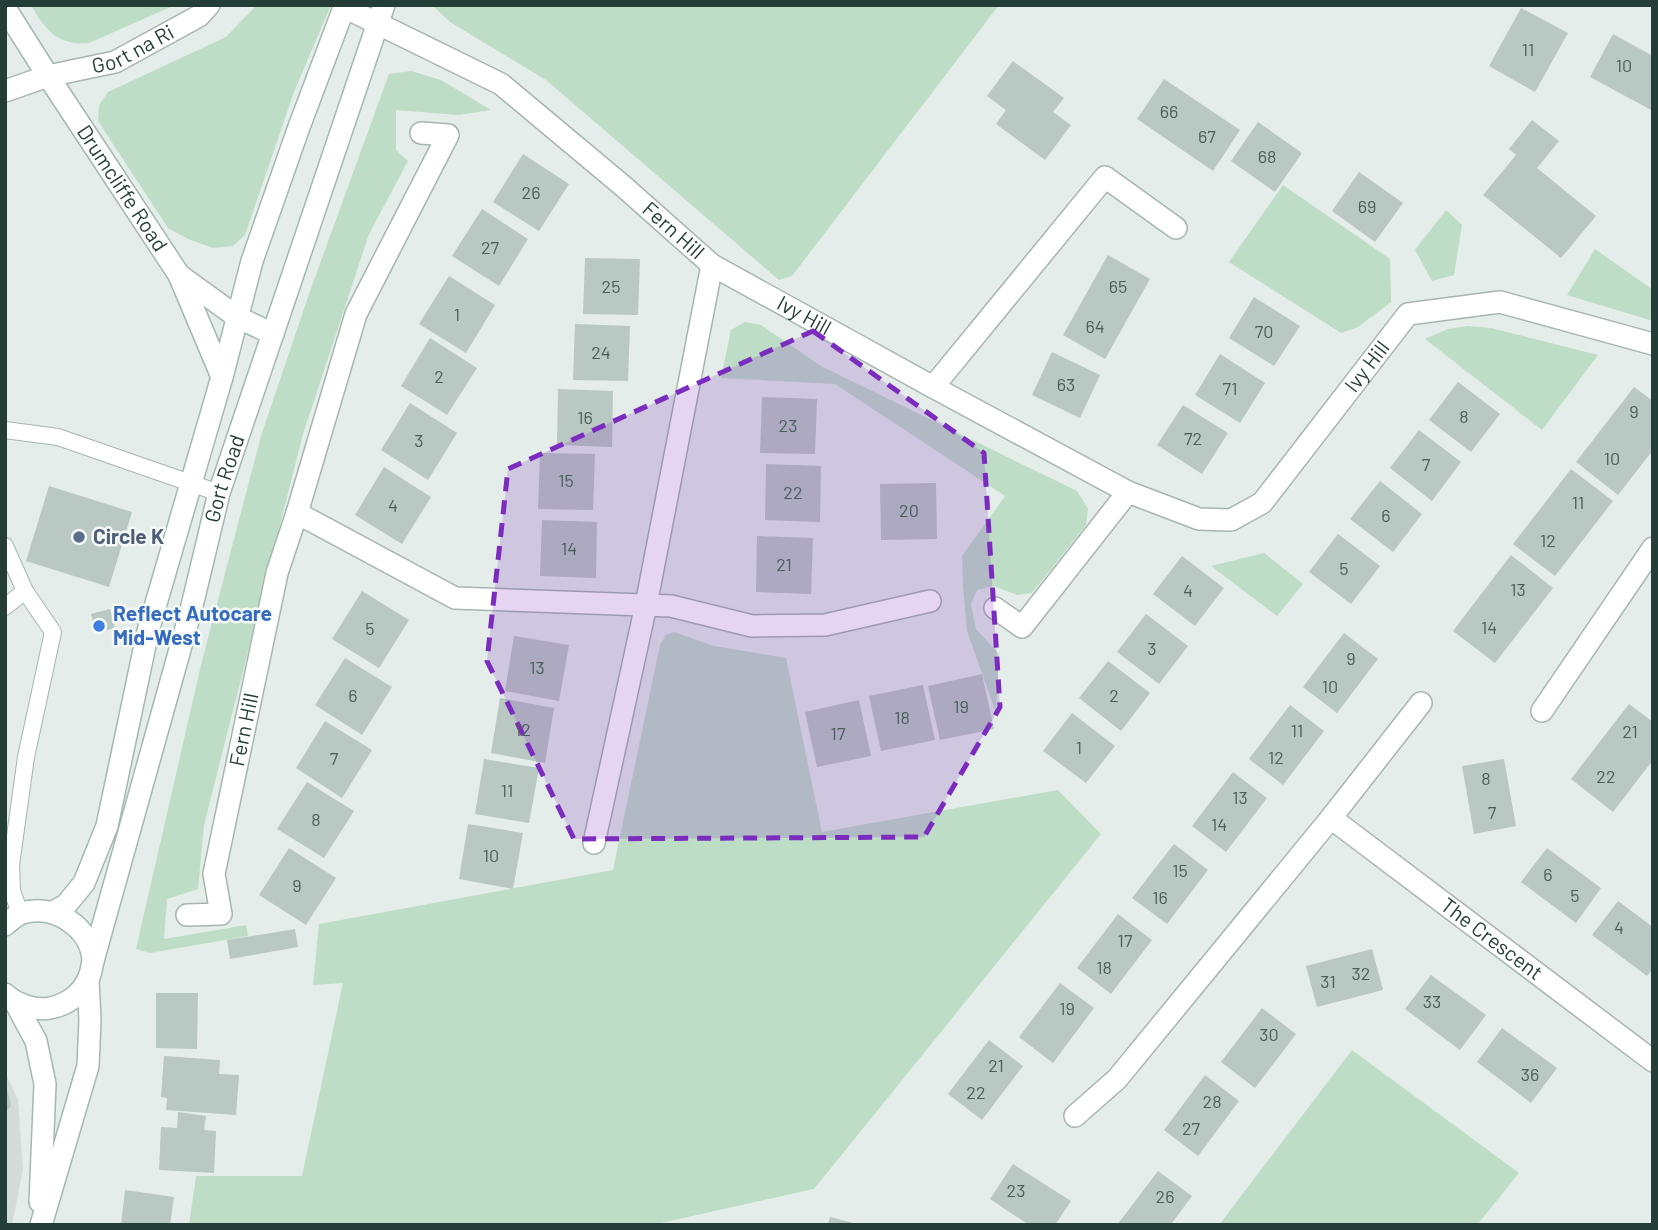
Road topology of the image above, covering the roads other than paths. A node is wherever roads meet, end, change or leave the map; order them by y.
1 (209, 5) edge
2 (344, 6) edge
3 (5, 8) edge
4 (381, 14) edge
5 (48, 76) junction
6 (5, 91) edge
7 (421, 133) dead end
8 (1176, 228) dead end
9 (712, 265) junction
10 (179, 275) junction
11 (237, 317) junction
12 (273, 334) junction
13 (1653, 344) edge
14 (222, 377) junction
15 (933, 387) junction
16 (5, 430) edge
17 (191, 483) junction
18 (1128, 492) junction
19 (219, 493) junction
20 (297, 513) junction
21 (5, 546) edge
22 (1653, 548) edge
23 (25, 592) junction
24 (930, 601) dead end
25 (646, 606) junction
26 (5, 607) edge
27 (995, 608) dead end
28 (1421, 703) dead end
29 (1542, 711) dead end
30 (1331, 818) junction
31 (594, 843) dead end
32 (53, 912) junction
33 (187, 915) dead end
34 (13, 919) edge
35 (91, 970) junction
36 (8, 997) edge
37 (1653, 1061) edge
38 (1075, 1116) dead end
39 (40, 1225) edge

1 - 5 street, Gort na Ri
2 - 4 street, Fern Hill
2 - 11 street, Gort Road
3 - 5 street, Drumcliffe Road
4 - 9 street, Fern Hill
4 - 12 street, Gort Road
5 - 6 street, Gort na Ri
5 - 10 street, Drumcliffe Road
7 - 20 street, Fern Hill
8 - 15 street
9 - 15 street, Ivy Hill
9 - 25 street, Fern Hill
10 - 11 street
10 - 14 street, Drumcliffe Road
11 - 12 street
11 - 14 street, Gort Road
12 - 19 street, Gort Road
13 - 18 street, Ivy Hill
14 - 17 street, Gort Road
15 - 18 street, Ivy Hill
16 - 17 lane
17 - 19 lane
17 - 32 street, Gort Road
18 - 27 street
19 - 35 street, Gort Road
20 - 25 street
20 - 33 street, Fern Hill
21 - 23 lane
22 - 29 street
23 - 26 lane
23 - 34 lane
24 - 25 street
25 - 31 street, Fern Hill
28 - 30 street
30 - 37 street, The Crescent
30 - 38 street
32 - 34 street
32 - 35 street
35 - 36 street
35 - 39 street
36 - 39 street

